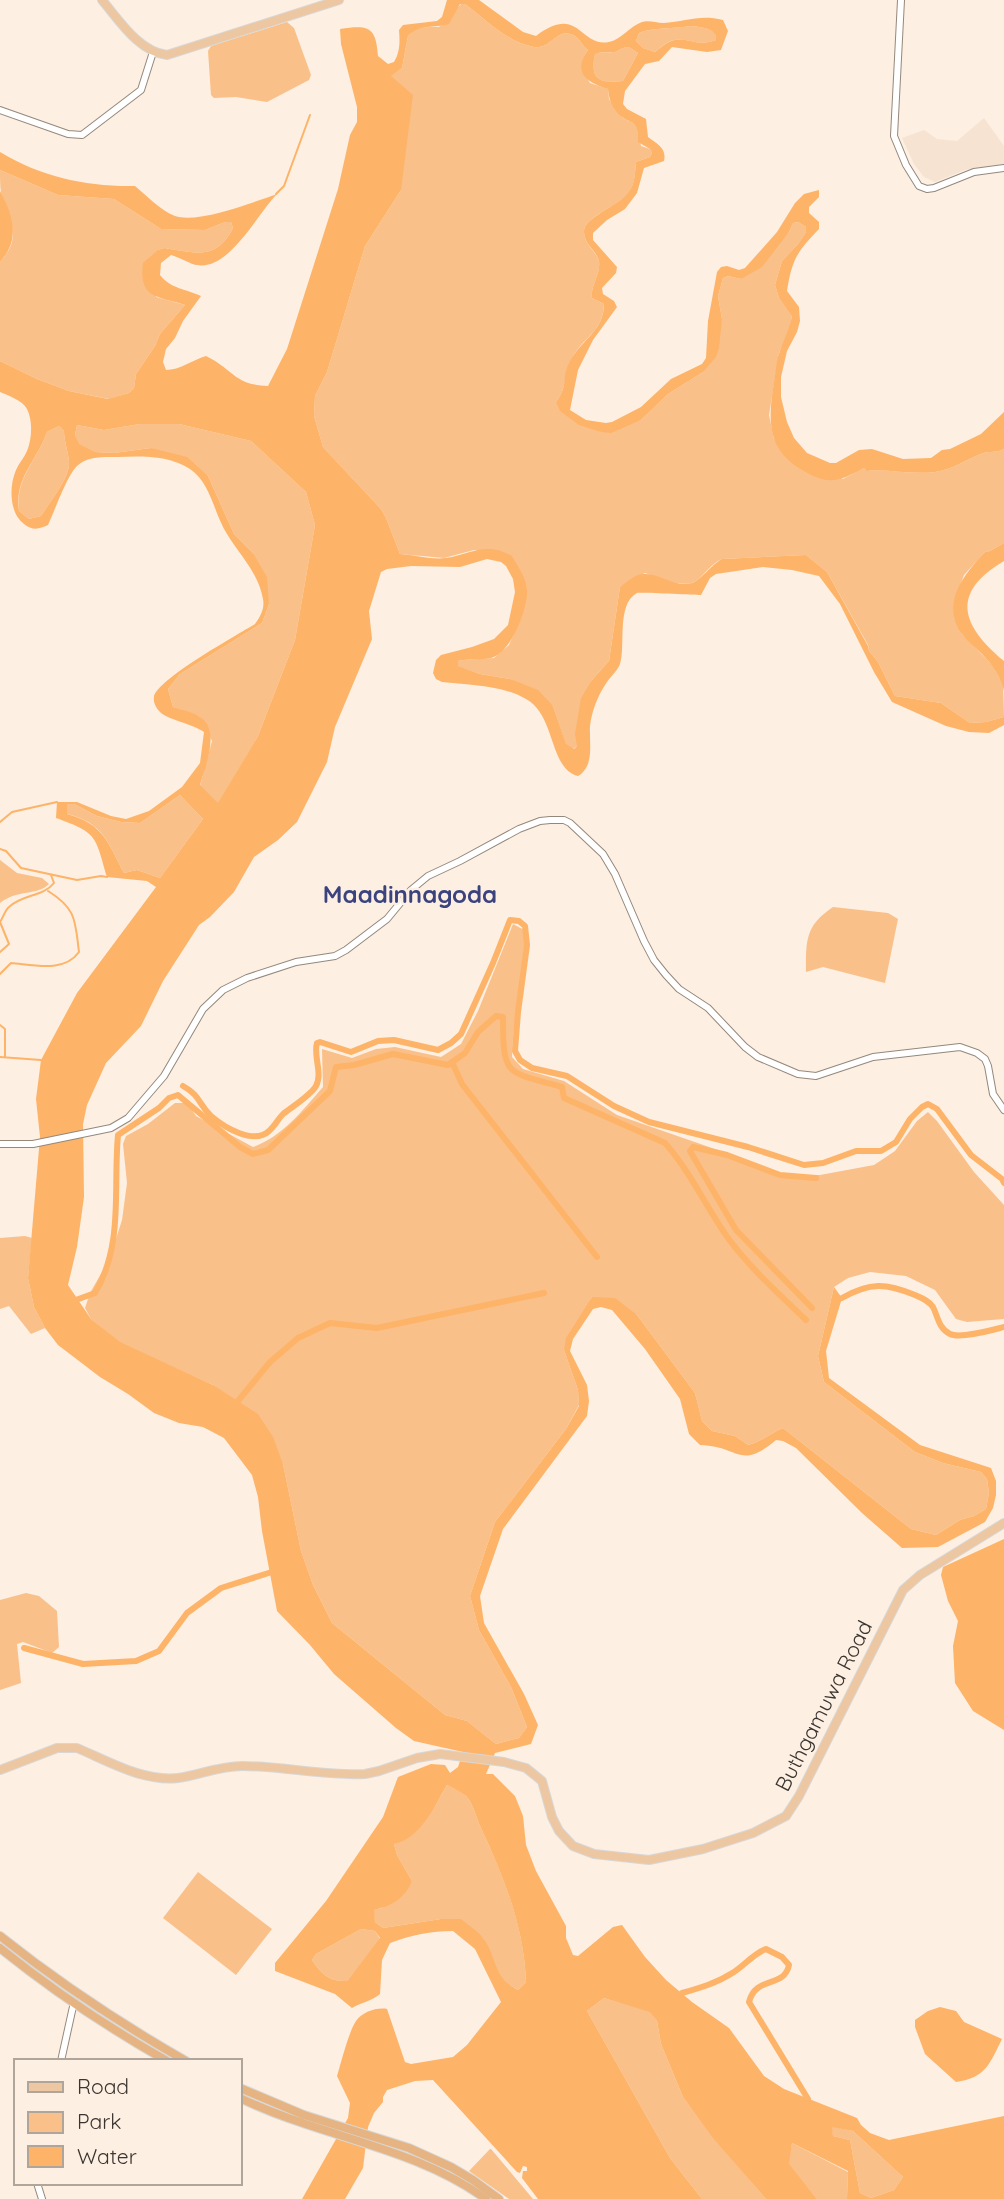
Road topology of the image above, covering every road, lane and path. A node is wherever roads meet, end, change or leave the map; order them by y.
1 (102, 0) edge
2 (339, 0) edge
3 (901, 0) edge
4 (153, 52) junction
5 (0, 110) edge
6 (1004, 168) edge
7 (1004, 1110) edge
8 (0, 1144) edge
9 (1004, 1523) edge
10 (0, 1770) edge
11 (0, 1936) edge
12 (0, 1948) edge
13 (74, 2002) junction
14 (61, 2059) edge
15 (164, 2059) edge
16 (182, 2059) edge
17 (242, 2089) edge
18 (242, 2099) edge
19 (336, 2130) junction
20 (382, 2143) junction
21 (466, 2184) junction
22 (477, 2199) edge
23 (486, 2199) edge
24 (499, 2199) edge

1 - 4 main road
2 - 4 main road
3 - 6 street
4 - 5 street
7 - 8 street
9 - 10 main road, Buthgamuwa Road
11 - 16 highway
12 - 13 highway
13 - 14 street
13 - 15 highway
17 - 19 highway
18 - 19 highway
19 - 20 highway
20 - 21 highway
20 - 24 highway
21 - 22 main road
21 - 23 highway

